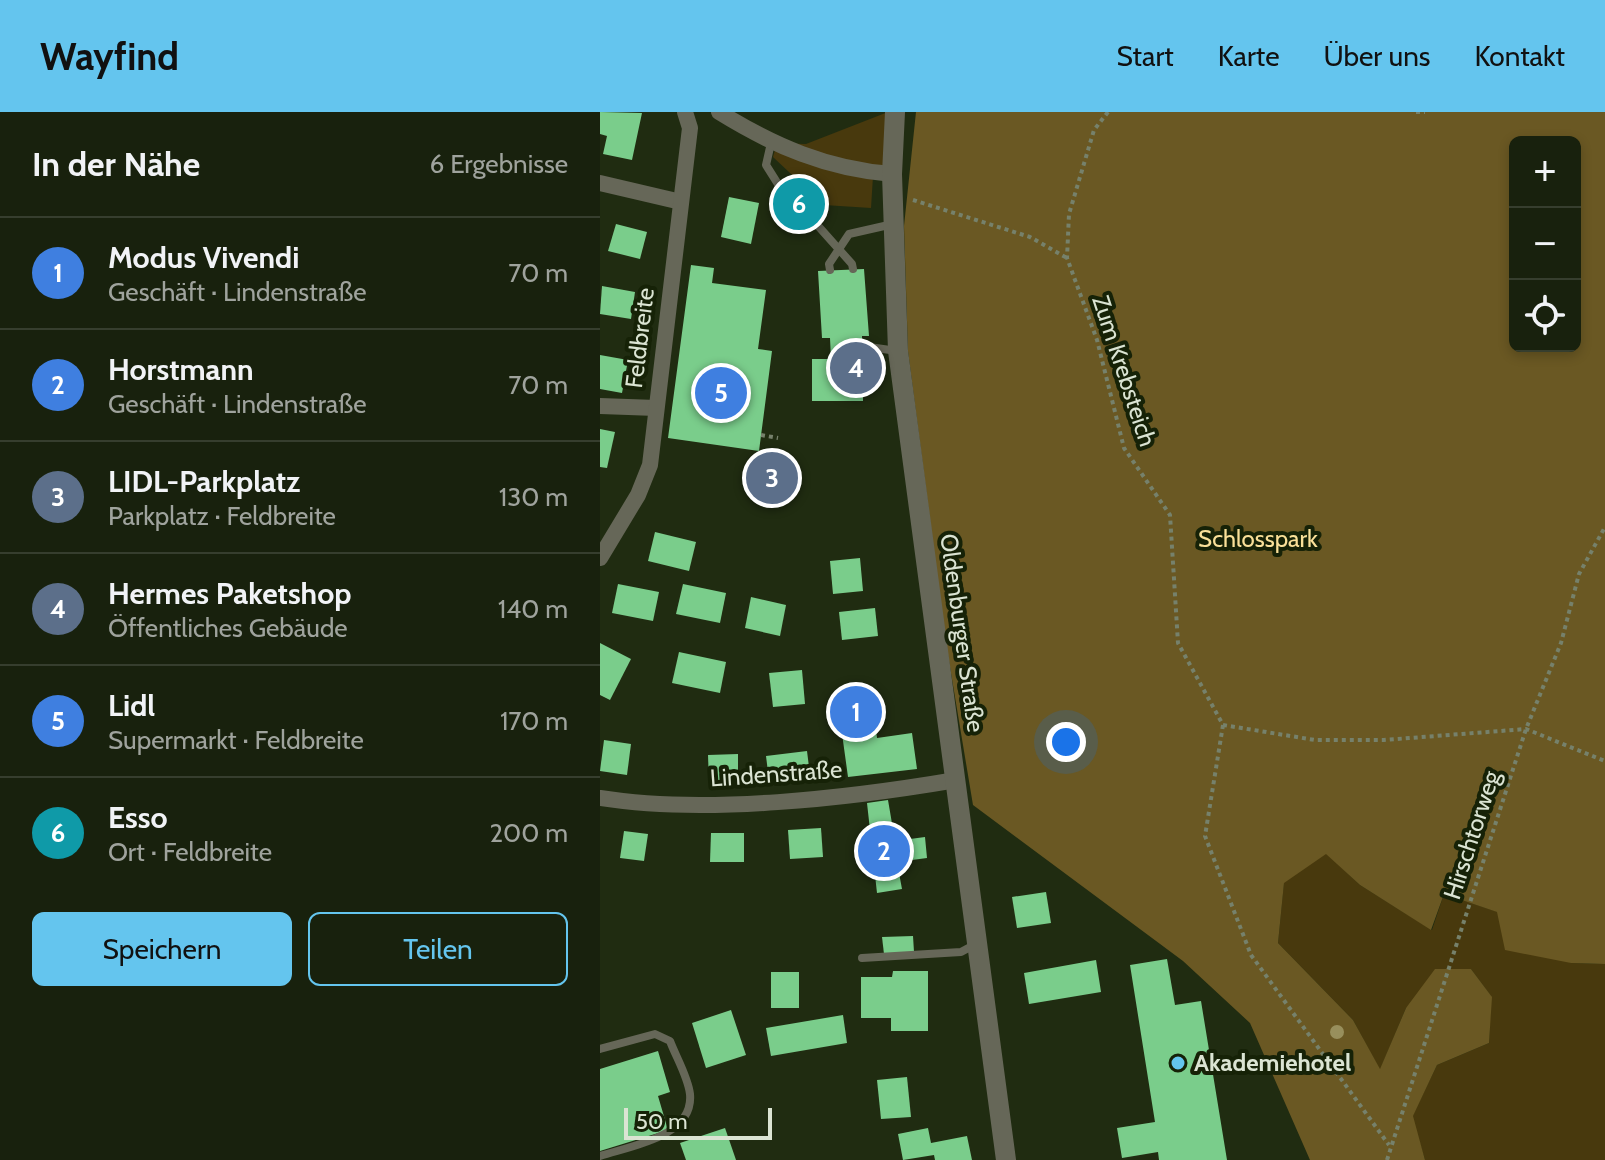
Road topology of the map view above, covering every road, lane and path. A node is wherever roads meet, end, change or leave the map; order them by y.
1 (685, 112) edge
2 (719, 112) edge
3 (895, 112) edge
4 (1108, 112) edge
5 (1416, 112) edge
6 (1425, 112) edge
7 (771, 143) junction
8 (600, 183) edge
9 (893, 183) junction
10 (783, 192) dead end
11 (681, 202) junction
12 (811, 218) dead end
13 (894, 224) junction
14 (839, 251) junction
15 (1067, 258) junction
16 (853, 269) dead end
17 (830, 270) dead end
18 (862, 346) dead end
19 (898, 351) junction
20 (600, 406) edge
21 (656, 408) junction
22 (761, 435) dead end
23 (778, 438) dead end
24 (1605, 527) edge
25 (600, 558) edge
26 (1223, 725) junction
27 (1526, 729) junction
28 (1605, 761) edge
29 (956, 780) junction
30 (600, 798) edge
31 (975, 944) junction
32 (862, 958) dead end
33 (600, 1049) edge
34 (1389, 1145) junction
35 (600, 1156) edge
36 (1006, 1160) edge
37 (1387, 1160) edge

1 - 11 street, Feldbreite
2 - 7 street
3 - 9 street, Oldenburger Straße
4 - 15 path, Zum Krebsteich
5 - 6 path
7 - 9 street
7 - 10 lane
8 - 11 street
9 - 13 street, Oldenburger Straße
9 - 15 path
11 - 21 street, Feldbreite
12 - 14 lane
13 - 14 lane
13 - 19 street, Oldenburger Straße
14 - 16 lane
14 - 17 lane
15 - 26 path, Zum Krebsteich
18 - 19 lane
19 - 29 street, Oldenburger Straße
20 - 21 street
21 - 25 street, Feldbreite
22 - 23 path
24 - 27 path, Hirschtorweg
26 - 27 path
26 - 34 path
27 - 28 path
27 - 34 path, Hirschtorweg
29 - 30 street, Lindenstraße
29 - 31 street, Oldenburger Straße
31 - 32 lane
31 - 36 street, Oldenburger Straße
33 - 35 lane
34 - 37 path, Hirschtorweg

